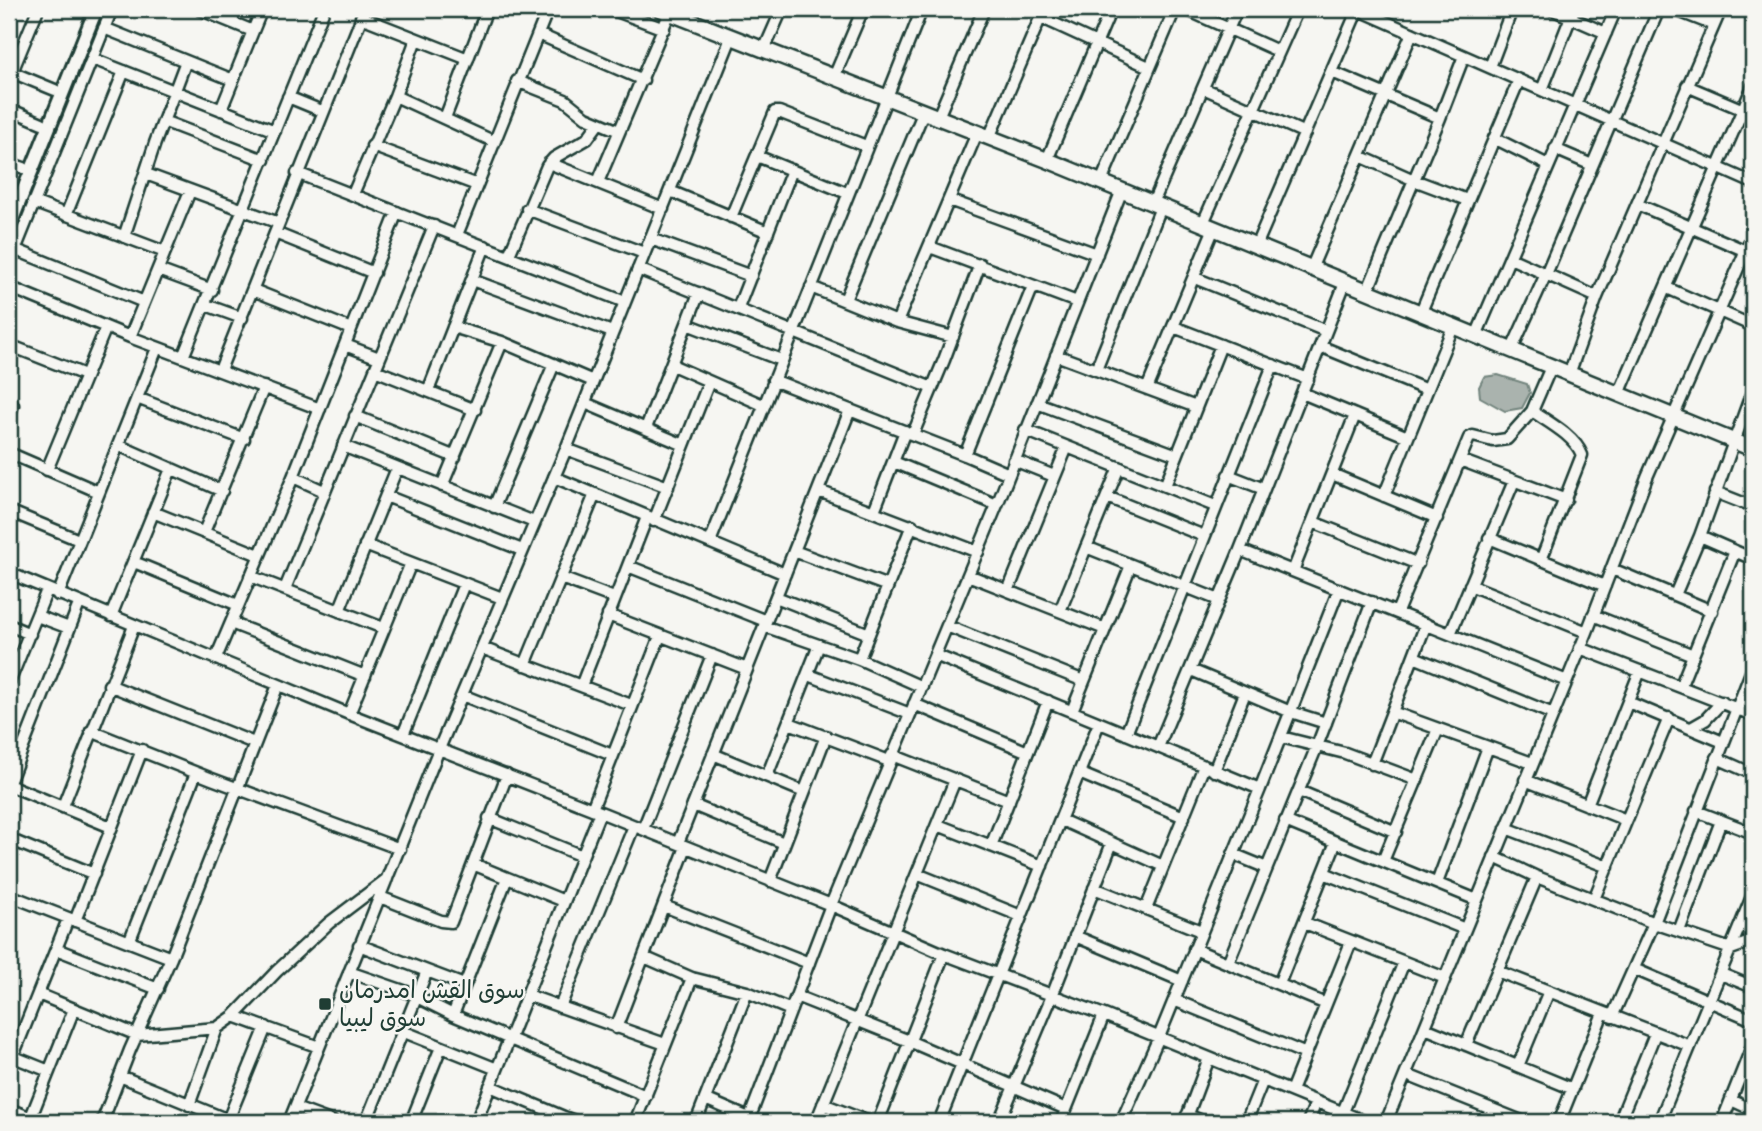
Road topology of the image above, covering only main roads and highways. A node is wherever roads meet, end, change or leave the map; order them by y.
1 (88, 9) edge
2 (96, 9) edge
3 (665, 11) edge
4 (9, 206) edge
5 (9, 226) edge
6 (1753, 449) edge

1 - 4 main road
2 - 5 main road
3 - 6 highway

